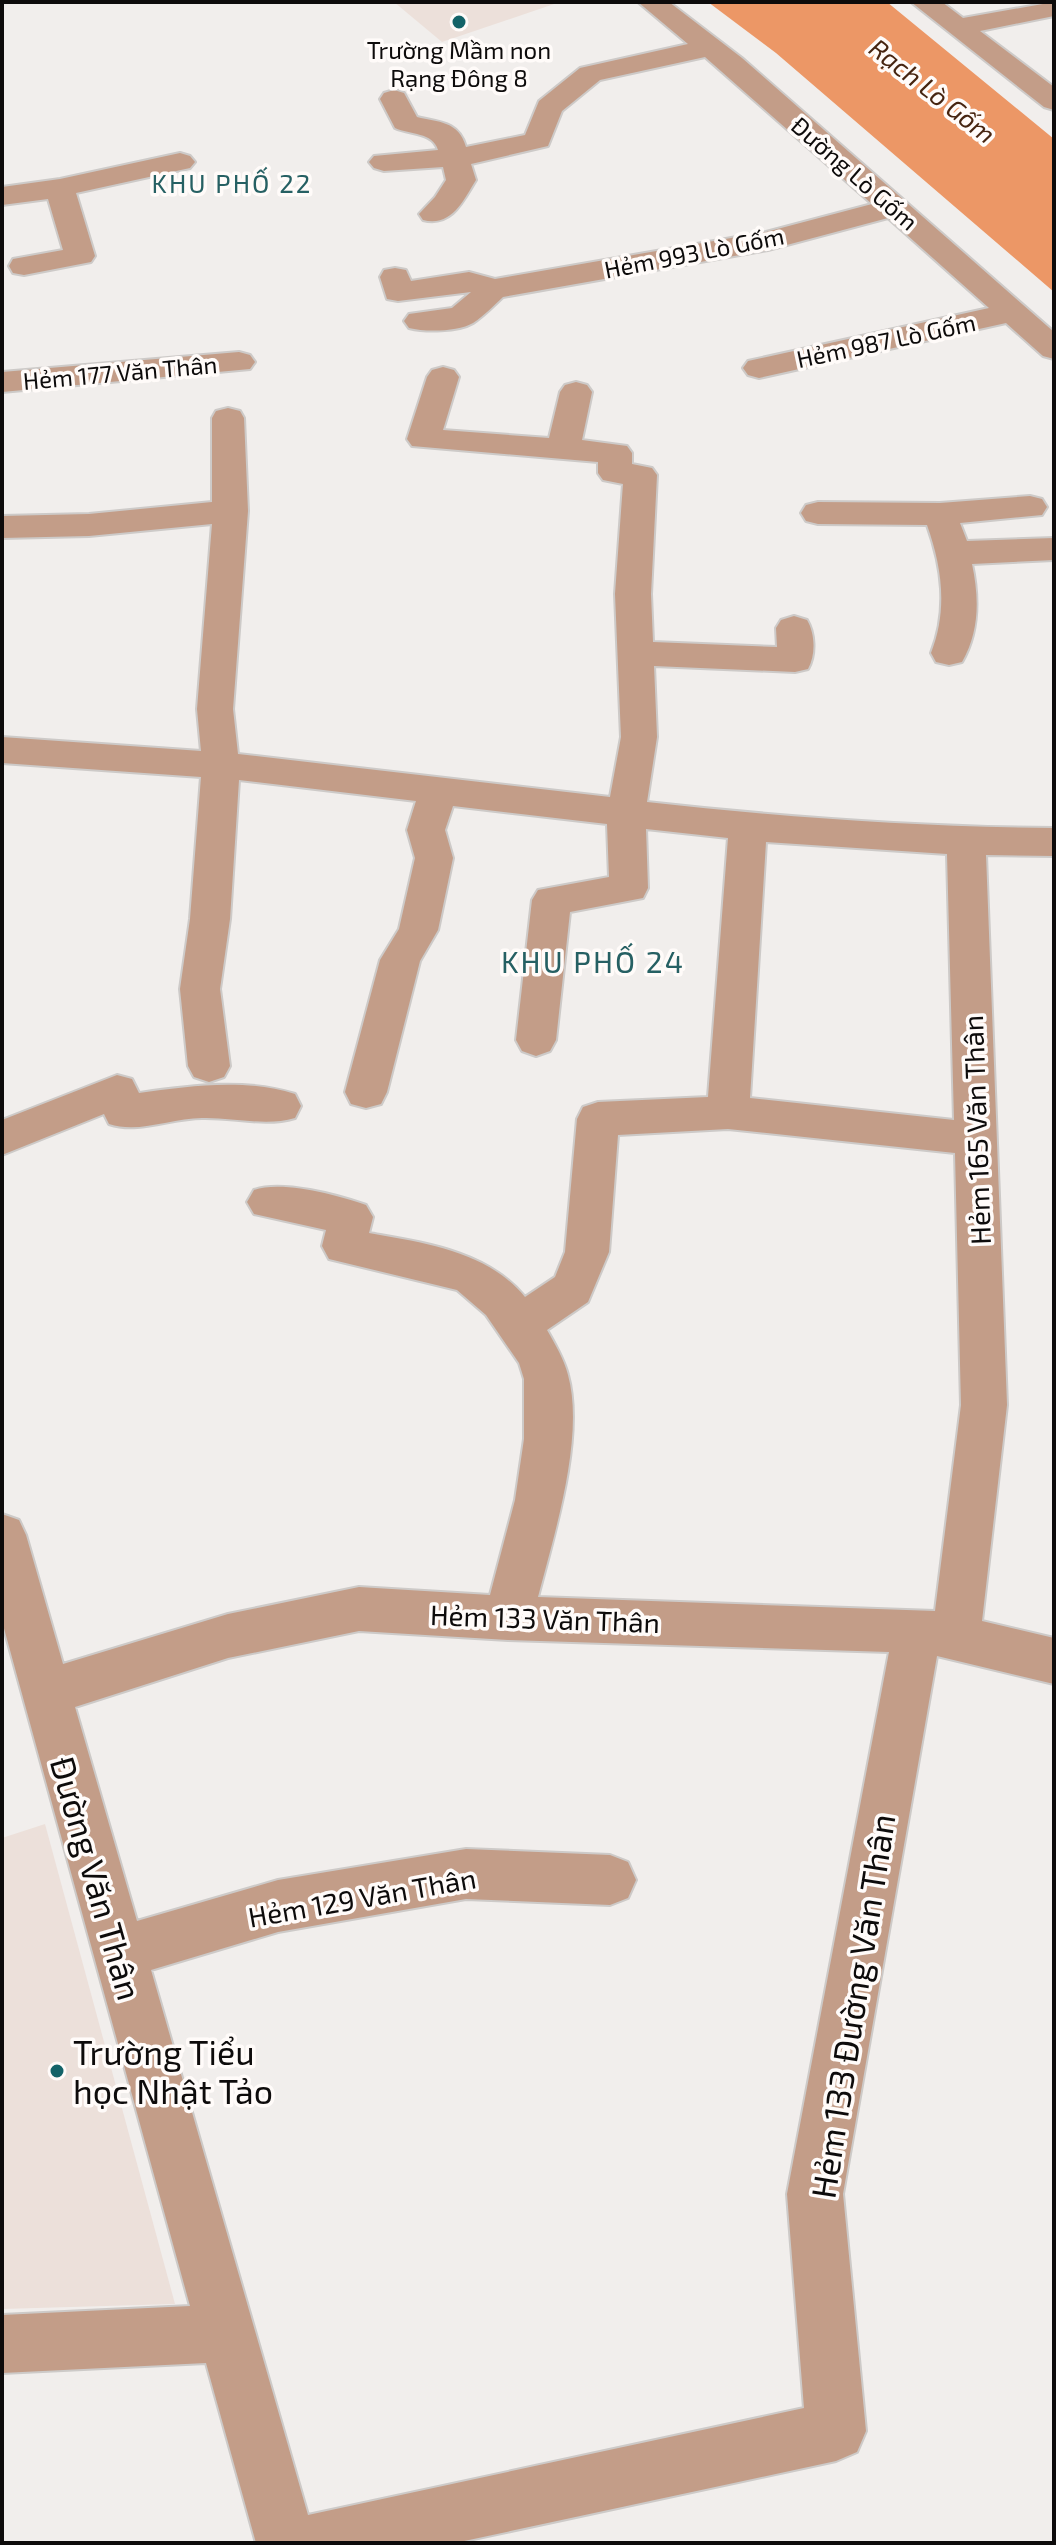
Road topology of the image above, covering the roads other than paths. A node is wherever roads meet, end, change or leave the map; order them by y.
1 (652, 2) edge
2 (925, 2) edge
3 (1054, 8) edge
4 (958, 27) junction
5 (710, 47) junction
6 (394, 99) dead end
7 (1054, 101) edge
8 (453, 159) junction
9 (180, 162) dead end
10 (384, 162) dead end
11 (60, 188) junction
12 (2, 196) edge
13 (894, 207) junction
14 (434, 214) dead end
15 (24, 266) dead end
16 (395, 277) dead end
17 (493, 289) junction
18 (1013, 312) junction
19 (420, 321) dead end
20 (1054, 349) edge
21 (239, 362) dead end
22 (759, 368) dead end
23 (443, 377) dead end
24 (2, 382) edge
25 (576, 392) dead end
26 (228, 418) dead end
27 (563, 449) junction
28 (1030, 507) dead end
29 (231, 511) junction
30 (818, 513) dead end
31 (940, 514) junction
32 (2, 527) edge
33 (1054, 549) edge
34 (955, 553) junction
35 (794, 628) dead end
36 (635, 653) junction
37 (949, 653) dead end
38 (2, 750) edge
39 (221, 765) junction
40 (438, 792) junction
41 (626, 813) junction
42 (748, 827) junction
43 (966, 841) junction
44 (1054, 842) edge
45 (536, 1040) dead end
46 (209, 1066) dead end
47 (366, 1092) dead end
48 (280, 1106) dead end
49 (728, 1112) junction
50 (2, 1138) edge
51 (976, 1139) junction
52 (269, 1202) dead end
53 (520, 1324) junction
54 (2, 1535) edge
55 (508, 1618) junction
56 (936, 1634) junction
57 (1054, 1661) edge
58 (45, 1693) junction
59 (610, 1880) dead end
60 (118, 1953) junction
61 (227, 2333) junction
62 (2, 2344) edge
63 (286, 2543) edge
64 (315, 2543) edge

1 - 5 street, Đường Lò Gốm
2 - 4 street
3 - 4 street
4 - 7 street
5 - 8 street
5 - 13 street, Đường Lò Gốm
6 - 8 street
8 - 10 street
8 - 14 street
9 - 11 street
11 - 12 street
11 - 15 street
13 - 17 street, Hẻm 993 Lò Gốm
13 - 18 street, Đường Lò Gốm
16 - 17 street
17 - 19 street
18 - 20 street, Đường Lò Gốm
18 - 22 street, Hẻm 987 Lò Gốm
21 - 24 street, Hẻm 177 Văn Thân
23 - 27 street
25 - 27 street
26 - 29 street
27 - 36 street
28 - 31 street
29 - 32 street
29 - 39 street
30 - 31 street
31 - 34 street
33 - 34 street
34 - 37 street
35 - 36 street
36 - 41 street
38 - 39 street
39 - 40 street
39 - 46 street
40 - 41 street
40 - 47 street
41 - 42 street
41 - 45 street
42 - 43 street
42 - 49 street
43 - 44 street
43 - 51 street, Hẻm 165 Văn Thân
48 - 50 street
49 - 51 street
49 - 53 street
51 - 56 street, Hẻm 165 Văn Thân
52 - 53 street
53 - 55 street
54 - 58 street, Đường Văn Thân
55 - 56 street, Hẻm 133 Văn Thân
55 - 58 street, Hẻm 133 Văn Thân
56 - 57 street, Hẻm 133 Văn Thân
56 - 64 street, Hẻm 133 Đường Văn Thân
58 - 60 street, Đường Văn Thân
59 - 60 street, Hẻm 129 Văn Thân
60 - 61 street, Đường Văn Thân
61 - 62 street
61 - 63 street, Đường Văn Thân

